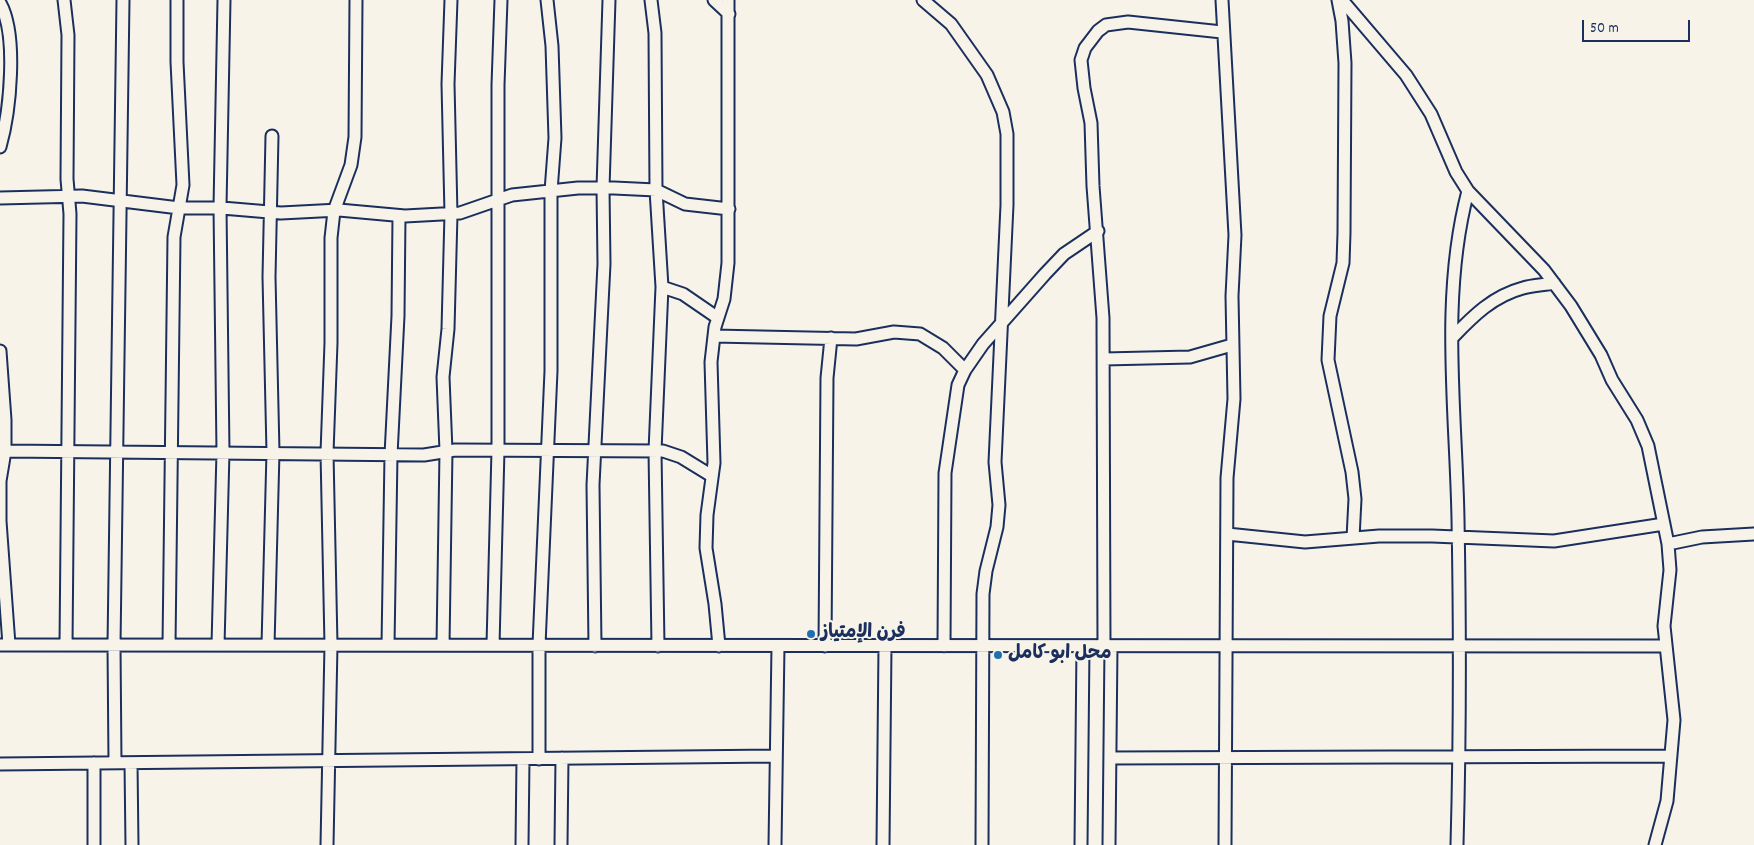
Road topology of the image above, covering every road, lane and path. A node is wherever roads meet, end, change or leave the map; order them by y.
1 (64, 0) edge
2 (123, 0) edge
3 (177, 0) edge
4 (224, 0) edge
5 (356, 0) edge
6 (451, 0) edge
7 (501, 0) edge
8 (548, 0) edge
9 (609, 0) edge
10 (651, 0) edge
11 (714, 0) edge
12 (728, 0) edge
13 (923, 0) edge
14 (1222, 0) edge
15 (1338, 0) edge
16 (1342, 0) edge
17 (0, 3) edge
18 (728, 14) junction
19 (1222, 32) junction
20 (272, 136) dead end
21 (0, 147) edge
22 (603, 188) junction
23 (656, 190) junction
24 (551, 191) junction
25 (1468, 191) junction
26 (69, 196) junction
27 (0, 198) edge
28 (498, 199) junction
29 (121, 202) junction
30 (179, 208) junction
31 (220, 208) junction
32 (729, 209) junction
33 (334, 211) junction
34 (272, 212) junction
35 (451, 214) junction
36 (399, 216) junction
37 (1098, 231) junction
38 (1554, 283) junction
39 (662, 287) junction
40 (718, 318) junction
41 (1002, 325) junction
42 (714, 336) junction
43 (1453, 337) junction
44 (831, 338) junction
45 (1232, 345) junction
46 (0, 351) edge
47 (1104, 359) junction
48 (965, 370) junction
49 (549, 449) junction
50 (498, 450) junction
51 (595, 450) junction
52 (5, 451) junction
53 (446, 451) junction
54 (655, 451) junction
55 (68, 452) junction
56 (171, 452) junction
57 (224, 452) junction
58 (273, 452) junction
59 (117, 453) junction
60 (327, 453) junction
61 (391, 455) junction
62 (712, 476) junction
63 (1664, 524) junction
64 (1227, 534) junction
65 (1754, 534) edge
66 (1458, 536) junction
67 (1353, 538) junction
68 (1668, 544) junction
69 (5, 645) edge
70 (66, 645) junction
71 (114, 645) junction
72 (169, 645) junction
73 (218, 645) junction
74 (268, 645) junction
75 (330, 645) junction
76 (388, 645) junction
77 (493, 645) junction
78 (443, 646) junction
79 (539, 646) junction
80 (595, 646) junction
81 (658, 646) junction
82 (719, 646) junction
83 (778, 646) junction
84 (825, 646) junction
85 (885, 646) junction
86 (944, 646) junction
87 (984, 646) junction
88 (1083, 646) junction
89 (1107, 646) junction
90 (1227, 646) junction
91 (1459, 646) junction
92 (1666, 646) junction
93 (776, 756) junction
94 (1671, 756) junction
95 (1460, 757) junction
96 (562, 758) junction
97 (1110, 758) junction
98 (1226, 758) junction
99 (523, 759) junction
100 (539, 759) junction
101 (327, 761) junction
102 (94, 763) junction
103 (115, 763) junction
104 (131, 763) junction
105 (0, 764) edge
106 (94, 845) edge
107 (132, 845) edge
108 (327, 845) edge
109 (522, 845) edge
110 (561, 845) edge
111 (775, 845) edge
112 (883, 845) edge
113 (982, 845) edge
114 (1082, 845) edge
115 (1110, 845) edge
116 (1225, 845) edge
117 (1457, 845) edge
118 (1655, 845) edge

1 - 26 street
2 - 29 street
3 - 30 street
4 - 31 street
5 - 33 street
6 - 35 street
7 - 28 street
8 - 24 street
9 - 22 street
10 - 23 street
11 - 18 street
12 - 18 street
13 - 41 street
14 - 19 street
15 - 67 street
16 - 25 street
17 - 21 street
18 - 32 street
19 - 37 street
19 - 45 street
20 - 34 street
22 - 23 street
22 - 24 street
22 - 51 street
23 - 32 street
23 - 39 street
24 - 28 street
24 - 49 street
25 - 38 street
25 - 43 street
26 - 27 street
26 - 29 street
26 - 55 street
28 - 35 street
28 - 50 street
29 - 30 street
29 - 59 street
30 - 31 street
30 - 56 street
31 - 34 street
31 - 57 street
32 - 40 street
33 - 34 street
33 - 36 street
33 - 60 street
34 - 58 street
35 - 36 street
35 - 53 street
36 - 61 street
37 - 41 street
37 - 47 street
38 - 43 street
38 - 63 street
39 - 40 street
39 - 54 street
40 - 42 street
41 - 48 street
41 - 87 street
42 - 44 street
42 - 62 street
43 - 66 street
44 - 48 street
44 - 84 street
45 - 47 street
45 - 64 street
46 - 52 street
47 - 89 street
48 - 86 street
49 - 50 street
49 - 51 street
49 - 79 street
50 - 53 street
50 - 77 street
51 - 54 street
51 - 80 street
52 - 55 street
52 - 69 street
53 - 61 street
53 - 78 street
54 - 62 street
54 - 81 street
55 - 59 street
55 - 70 street
56 - 57 street
56 - 59 street
56 - 72 street
57 - 58 street
57 - 73 street
58 - 60 street
58 - 74 street
59 - 71 street
60 - 61 street
60 - 75 street
61 - 76 street
62 - 82 street
63 - 66 street
63 - 68 street
64 - 67 street
64 - 90 street
65 - 68 street
66 - 67 street
66 - 91 street
68 - 92 street
69 - 70 street
70 - 71 street
71 - 72 street
71 - 103 street
72 - 73 street
73 - 74 street
74 - 75 street
75 - 76 street
75 - 101 street
76 - 78 street
77 - 78 street
77 - 79 street
79 - 80 street
79 - 100 street
80 - 81 street
81 - 82 street
82 - 83 street
83 - 84 street
83 - 93 street
84 - 85 street
85 - 86 street
85 - 112 street
86 - 87 street
87 - 88 street
87 - 113 street
88 - 89 street
88 - 114 street
89 - 90 street
89 - 97 street
90 - 91 street
90 - 98 street
91 - 92 street
91 - 95 street
92 - 94 street
93 - 96 street
93 - 111 street
94 - 95 street
94 - 118 street
95 - 98 street
95 - 117 street
96 - 100 street
96 - 110 street
97 - 98 street
97 - 115 street
98 - 116 street
99 - 100 street
99 - 101 street
99 - 109 street
101 - 104 street
101 - 108 street
102 - 103 street
102 - 105 street
102 - 106 street
103 - 104 street
104 - 107 street

